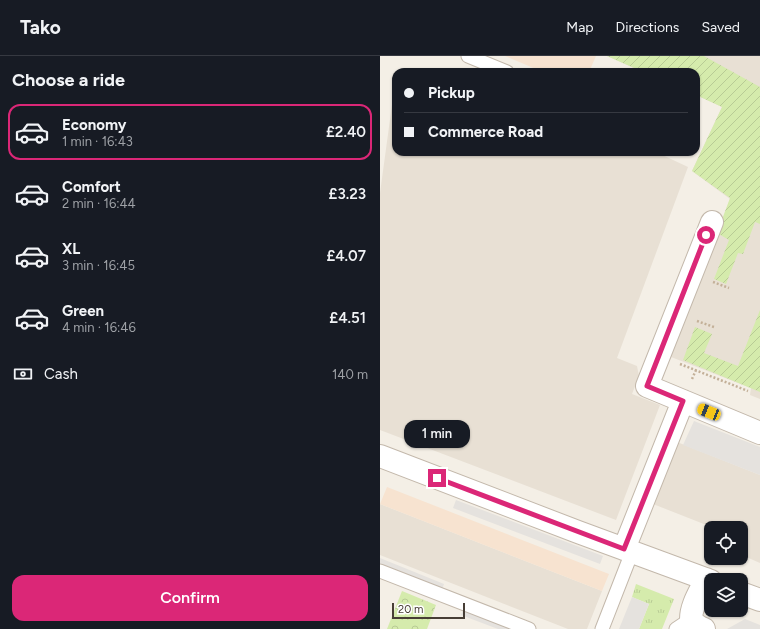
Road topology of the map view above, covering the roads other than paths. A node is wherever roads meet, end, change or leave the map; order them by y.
1 (468, 56) edge
2 (496, 68) edge
3 (712, 222) dead end
4 (683, 401) junction
5 (760, 433) edge
6 (380, 456) edge
7 (628, 551) junction
8 (380, 571) edge
9 (704, 579) edge
10 (704, 587) edge
11 (748, 596) edge
12 (760, 600) edge
13 (690, 626) edge
14 (529, 629) edge
15 (602, 629) edge

1 - 2 lane
3 - 4 street
4 - 5 street
4 - 7 street
6 - 7 street
7 - 9 street
7 - 15 lane
8 - 14 lane
10 - 13 street
11 - 12 street

